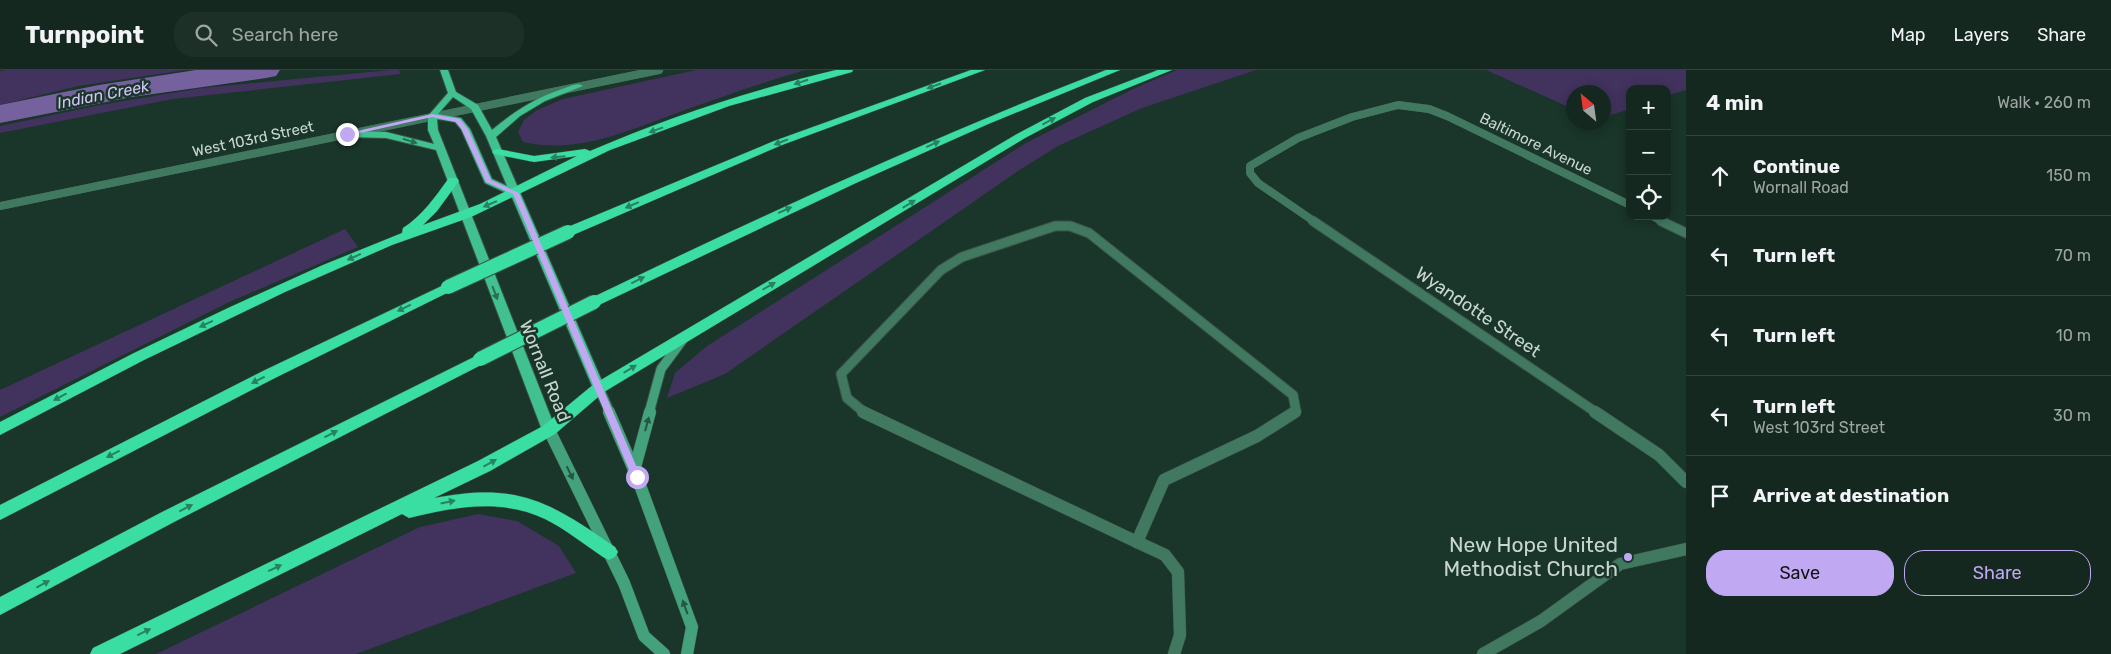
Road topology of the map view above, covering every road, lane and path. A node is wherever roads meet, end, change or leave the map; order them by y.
1 (444, 70) edge
2 (659, 70) edge
3 (848, 70) edge
4 (980, 70) edge
5 (1115, 70) edge
6 (1167, 70) edge
7 (579, 86) junction
8 (452, 94) junction
9 (475, 107) junction
10 (432, 116) junction
11 (347, 134) junction
12 (491, 136) junction
13 (438, 148) junction
14 (606, 148) junction
15 (498, 152) junction
16 (1250, 173) joint
17 (453, 181) junction
18 (515, 193) junction
19 (1626, 203) edge
20 (0, 206) edge
21 (465, 215) junction
22 (1660, 220) edge
23 (1686, 232) edge
24 (379, 246) junction
25 (685, 336) junction
26 (599, 388) junction
27 (0, 429) edge
28 (549, 430) junction
29 (634, 471) junction
30 (1686, 482) edge
31 (0, 513) edge
32 (384, 517) junction
33 (1137, 542) junction
34 (1686, 549) edge
35 (609, 552) junction
36 (0, 607) edge
37 (100, 654) edge
38 (664, 654) edge
39 (687, 654) edge
40 (1174, 654) edge
41 (1483, 654) edge

1 - 8 main road
2 - 7 street, West 103rd Street
3 -> 14 highway
4 -> 31 highway, bridge
36 -> 5 highway, bridge
25 -> 6 highway
7 - 9 street, West 103rd Street
7 - 12 main road
8 - 9 main road
8 - 10 main road
9 - 10 street, West 103rd Street
9 - 12 main road
10 - 11 street, West 103rd Street
10 - 13 main road, Wornall Road
10 - 18 main road
11 -> 13 main road
11 - 20 street, West 103rd Street
12 - 15 main road
13 - 17 main road, Wornall Road
14 -> 15 highway
14 - 18 highway
15 - 18 main road
16 - 19 street, Baltimore Avenue
16 - 30 street, Wyandotte Street
17 - 21 main road, Wornall Road
17 - 24 highway
18 -> 21 highway
18 - 26 main road
21 - 24 highway
21 -> 28 main road, Wornall Road
22 - 23 street
24 -> 27 highway
26 -> 25 highway
29 -> 25 main road
26 - 28 highway
26 - 29 main road
32 -> 28 highway
28 -> 35 main road, Wornall Road
39 -> 29 main road
32 -> 35 highway
37 -> 32 highway
33 - 33 street
33 - 40 street
34 - 41 street
35 - 38 main road, Wornall Road

